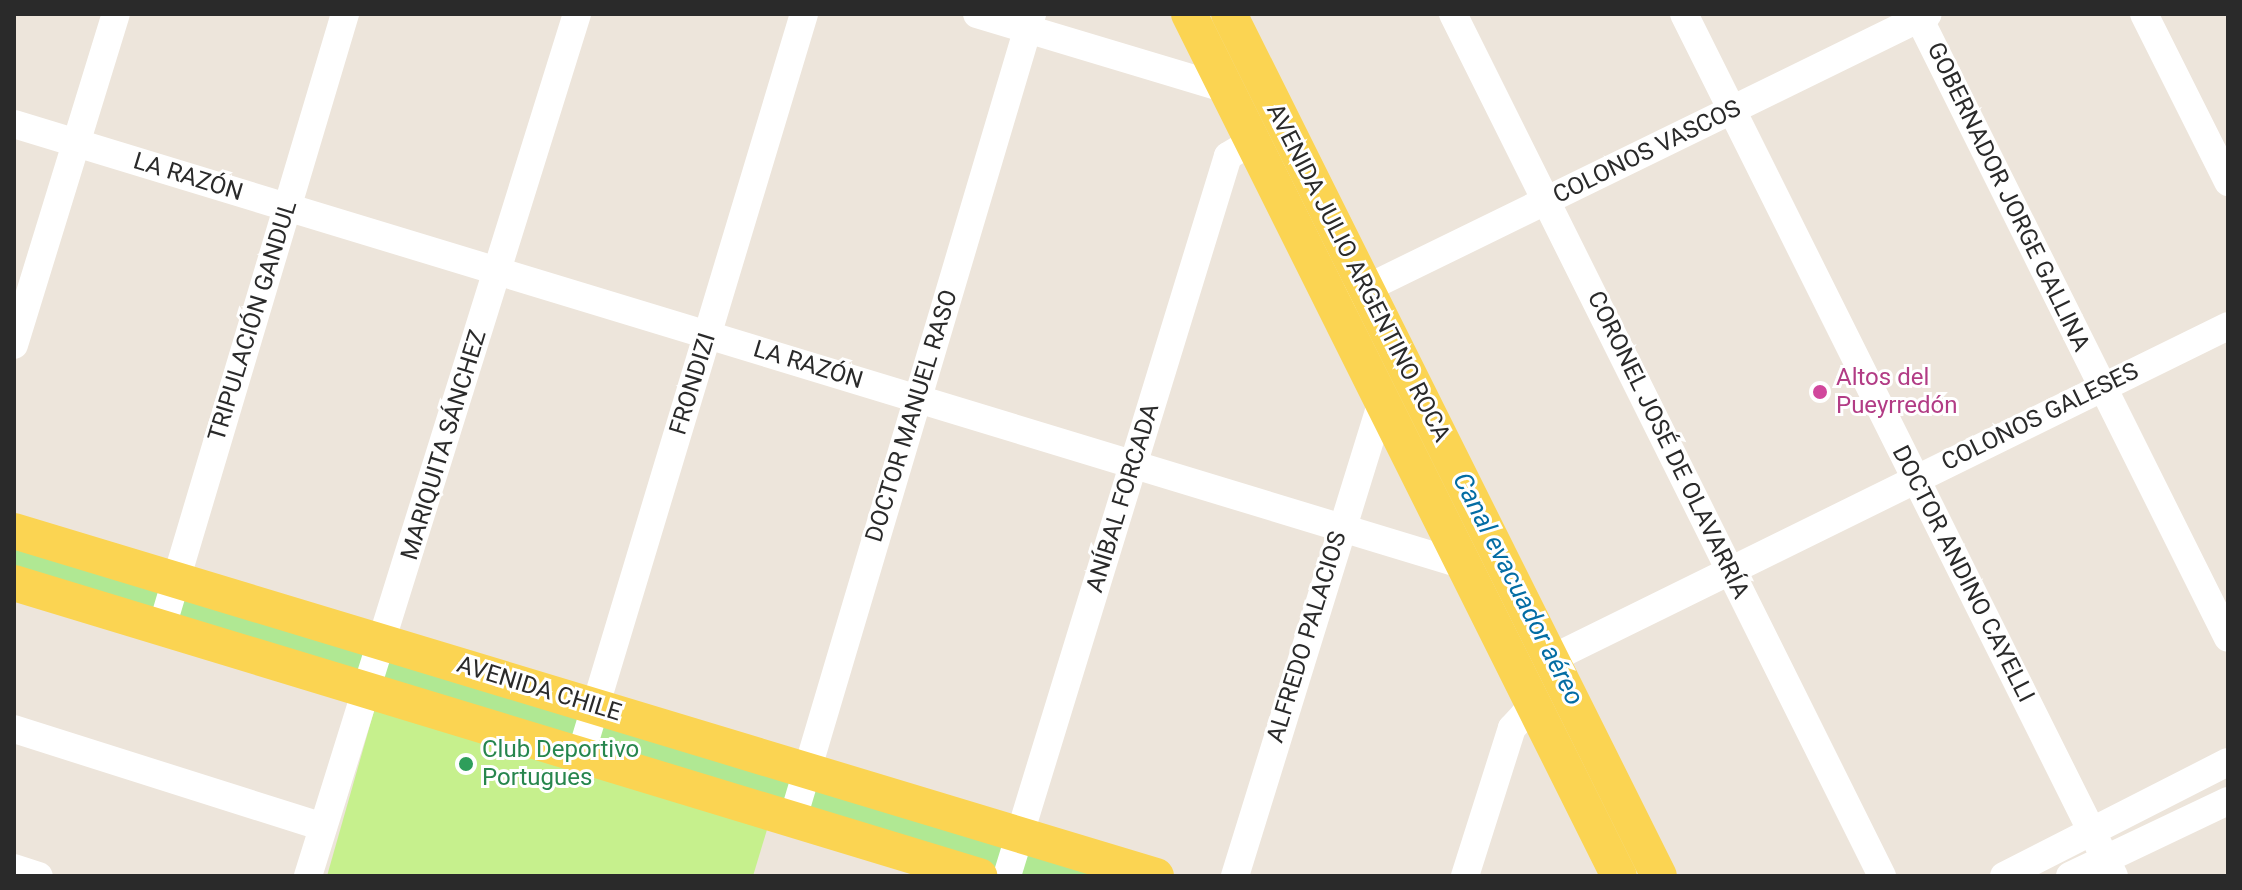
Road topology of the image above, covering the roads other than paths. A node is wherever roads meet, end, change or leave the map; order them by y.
1 (116, 14) edge
2 (345, 14) edge
3 (577, 14) edge
4 (804, 14) edge
5 (977, 14) edge
6 (1189, 14) edge
7 (1229, 14) edge
8 (1453, 14) edge
9 (1684, 14) edge
10 (2144, 14) edge
11 (1922, 15) edge
12 (1030, 22) edge
13 (1227, 89) junction
14 (1732, 110) junction
15 (14, 124) edge
16 (76, 142) junction
17 (1260, 156) junction
18 (2228, 182) edge
19 (1546, 201) junction
20 (287, 206) junction
21 (498, 269) junction
22 (1366, 289) junction
23 (1334, 304) junction
24 (2228, 326) edge
25 (709, 334) junction
26 (14, 345) edge
27 (2103, 387) junction
28 (918, 398) junction
29 (1382, 400) junction
30 (1133, 463) junction
31 (1915, 478) junction
32 (1340, 528) junction
33 (14, 531) edge
34 (1464, 565) junction
35 (1729, 569) junction
36 (176, 580) junction
37 (14, 583) edge
38 (162, 627) junction
39 (2228, 638) edge
40 (383, 641) junction
41 (1551, 659) junction
42 (368, 688) junction
43 (595, 707) junction
44 (1542, 720) junction
45 (14, 729) edge
46 (581, 754) junction
47 (2228, 762) edge
48 (807, 771) junction
49 (2228, 801) edge
50 (793, 818) junction
51 (323, 827) junction
52 (2092, 832) junction
53 (1019, 835) junction
54 (2110, 867) edge
55 (14, 868) edge
56 (39, 876) edge
57 (308, 876) edge
58 (979, 876) edge
59 (1007, 876) edge
60 (1156, 876) edge
61 (1235, 876) edge
62 (1465, 876) edge
63 (1619, 876) edge
64 (1659, 876) edge
65 (1882, 876) edge
66 (2004, 876) edge
67 (2070, 876) edge

1 - 16 street
2 - 20 street, TRIPULACIÓN GANDUL
3 - 21 street, MARIQUITA SÁNCHEZ
4 - 25 street, FRONDIZI
5 - 12 street
6 - 13 main road, AVENIDA JULIO ARGENTINO ROCA
7 - 22 main road, AVENIDA JULIO ARGENTINO ROCA
8 - 19 street, CORONEL JOSÉ DE OLAVARRÍA
9 - 14 street, DOCTOR ANDINO CAYELLI
10 - 18 street
11 - 14 street, COLONOS VASCOS
11 - 27 street, GOBERNADOR JORGE GALLINA
12 - 13 street
12 - 28 street, DOCTOR MANUEL RASO
13 - 17 main road, AVENIDA JULIO ARGENTINO ROCA
14 - 19 street, COLONOS VASCOS
14 - 31 street, DOCTOR ANDINO CAYELLI
15 - 16 street, LA RAZÓN
16 - 20 street, LA RAZÓN
16 - 26 street
17 - 23 main road, AVENIDA JULIO ARGENTINO ROCA
17 - 30 street, ANÍBAL FORCADA
19 - 22 street, COLONOS VASCOS
19 - 35 street, CORONEL JOSÉ DE OLAVARRÍA
20 - 21 street, LA RAZÓN
20 - 36 street, TRIPULACIÓN GANDUL
21 - 25 street, LA RAZÓN
21 - 40 street, MARIQUITA SÁNCHEZ
22 - 23 street, COLONOS VASCOS
22 - 41 main road, AVENIDA JULIO ARGENTINO ROCA
23 - 29 main road, AVENIDA JULIO ARGENTINO ROCA
24 - 27 street, COLONOS GALESES
25 - 28 street, LA RAZÓN
25 - 43 street, FRONDIZI
27 - 31 street, COLONOS GALESES
27 - 39 street, GOBERNADOR JORGE GALLINA
28 - 30 street, LA RAZÓN
28 - 48 street, DOCTOR MANUEL RASO
29 - 32 street, ALFREDO PALACIOS
29 - 34 main road, AVENIDA JULIO ARGENTINO ROCA
30 - 32 street, LA RAZÓN
30 - 53 street, ANÍBAL FORCADA
31 - 35 street, COLONOS GALESES
31 - 52 street, DOCTOR ANDINO CAYELLI
32 - 34 street, LA RAZÓN
32 - 61 street, ALFREDO PALACIOS
33 - 36 main road, AVENIDA CHILE
34 - 44 main road, AVENIDA JULIO ARGENTINO ROCA
35 - 41 street, COLONOS GALESES
35 - 65 street, CORONEL JOSÉ DE OLAVARRÍA
36 - 38 street, TRIPULACIÓN GANDUL
36 - 40 main road, AVENIDA CHILE
37 - 38 main road, AVENIDA CHILE
38 - 42 main road, AVENIDA CHILE
40 - 42 street, MARIQUITA SÁNCHEZ
40 - 43 main road, AVENIDA CHILE
41 - 64 main road, AVENIDA JULIO ARGENTINO ROCA
42 - 46 main road, AVENIDA CHILE
42 - 51 street, MARIQUITA SÁNCHEZ
43 - 46 street, FRONDIZI
43 - 48 main road, AVENIDA CHILE
44 - 62 street
44 - 63 main road, AVENIDA JULIO ARGENTINO ROCA
45 - 51 street
46 - 50 main road, AVENIDA CHILE
47 - 52 street
48 - 50 street, DOCTOR MANUEL RASO
48 - 53 main road, AVENIDA CHILE
49 - 54 street
50 - 58 main road, AVENIDA CHILE
51 - 57 street, MARIQUITA SÁNCHEZ
52 - 54 street, DOCTOR ANDINO CAYELLI
52 - 66 street
53 - 59 street, ANÍBAL FORCADA
53 - 60 main road, AVENIDA CHILE
54 - 67 street
55 - 56 street

